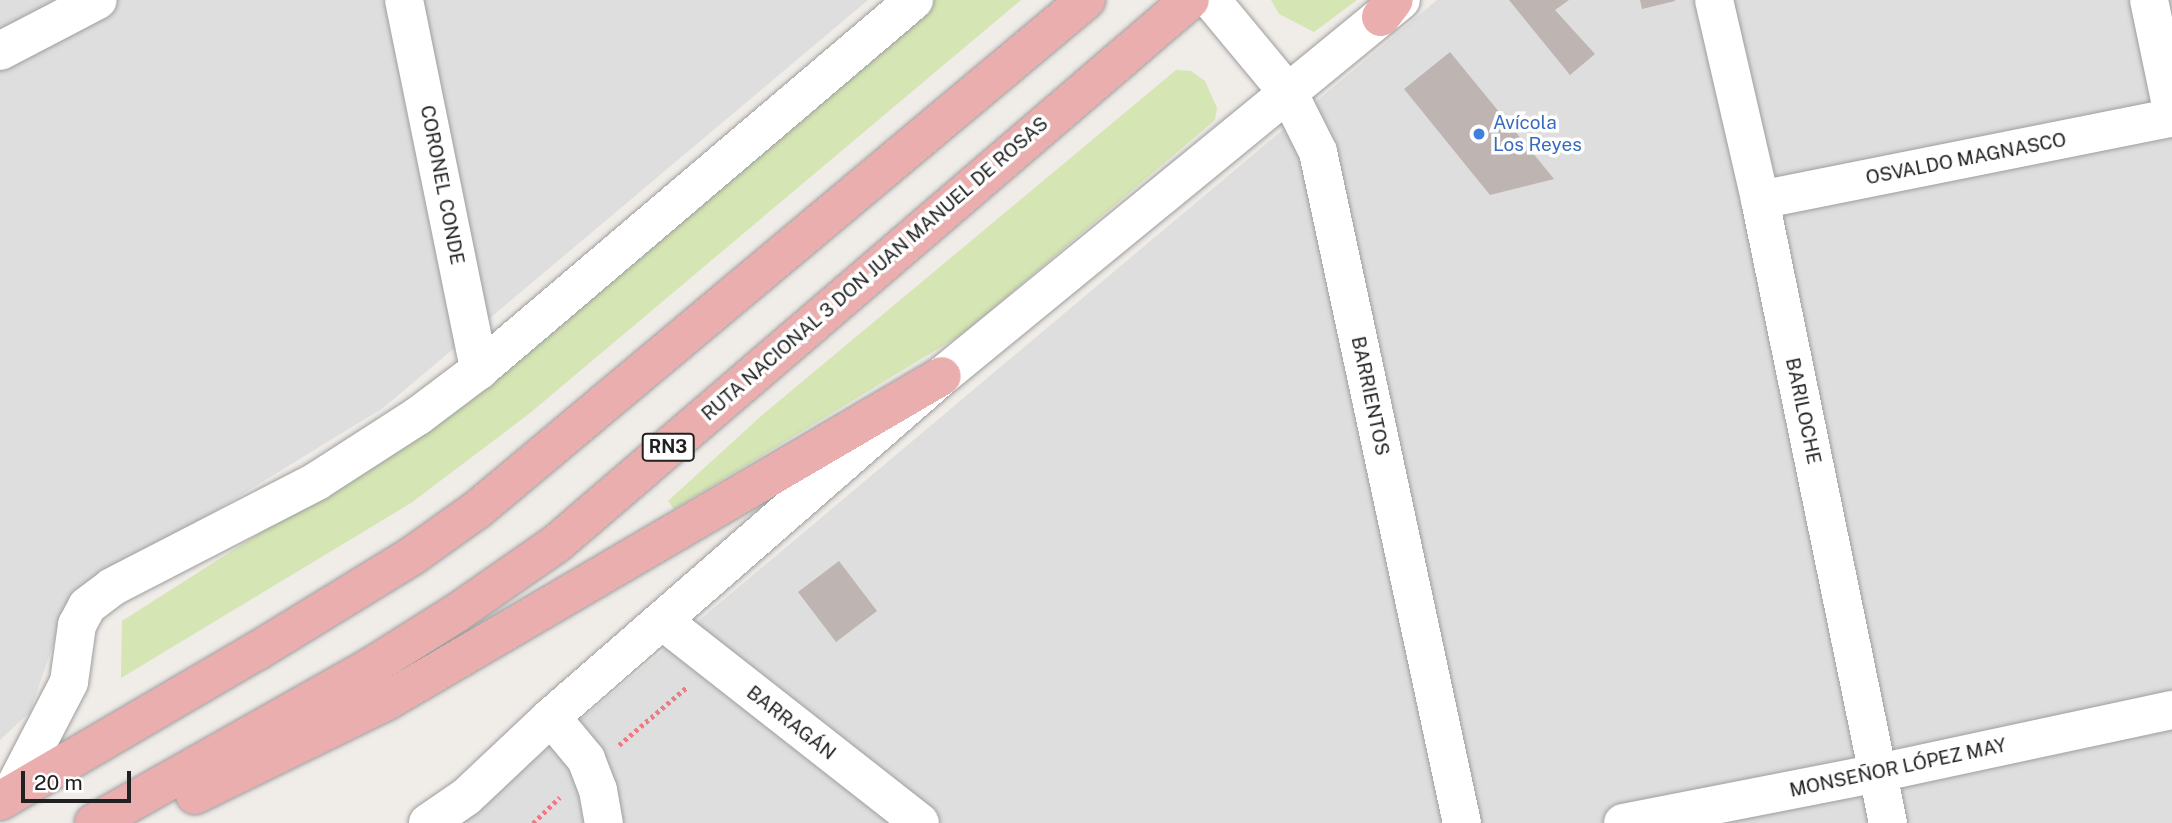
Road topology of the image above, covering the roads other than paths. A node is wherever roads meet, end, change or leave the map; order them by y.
1 (98, 0) edge
2 (404, 0) edge
3 (914, 0) edge
4 (1086, 0) edge
5 (1190, 0) edge
6 (1210, 0) edge
7 (1714, 0) edge
8 (2149, 0) edge
9 (1392, 6) edge
10 (0, 51) edge
11 (1289, 94) junction
12 (2172, 110) edge
13 (2172, 118) edge
14 (1760, 200) junction
15 (479, 370) junction
16 (942, 376) junction
17 (664, 622) junction
18 (2172, 710) edge
19 (551, 717) junction
20 (1878, 773) junction
21 (6, 798) edge
22 (94, 823) edge
23 (132, 823) edge
24 (428, 823) edge
25 (604, 823) edge
26 (920, 823) edge
27 (1462, 823) edge
28 (1623, 823) edge
29 (1888, 823) edge

1 - 10 street
2 - 15 street, CORONEL CONDE
3 - 15 street
4 - 21 highway
5 - 22 highway, RUTA NACIONAL 3 DON JUAN MANUEL DE ROSAS / RN3
6 - 11 street, BARRIENTOS
7 - 14 street, BARILOCHE
8 - 12 street
9 - 11 street
11 - 16 street
11 - 27 street, BARRIENTOS
13 - 14 street, OSVALDO MAGNASCO
14 - 20 street, BARILOCHE
15 - 21 street
16 - 17 street
16 - 23 highway
17 - 19 street
17 - 26 street, BARRAGÁN
18 - 20 street, MONSEÑOR LÓPEZ MAY
19 - 24 street
19 - 25 street
20 - 28 street, MONSEÑOR LÓPEZ MAY
20 - 29 street, BARILOCHE

